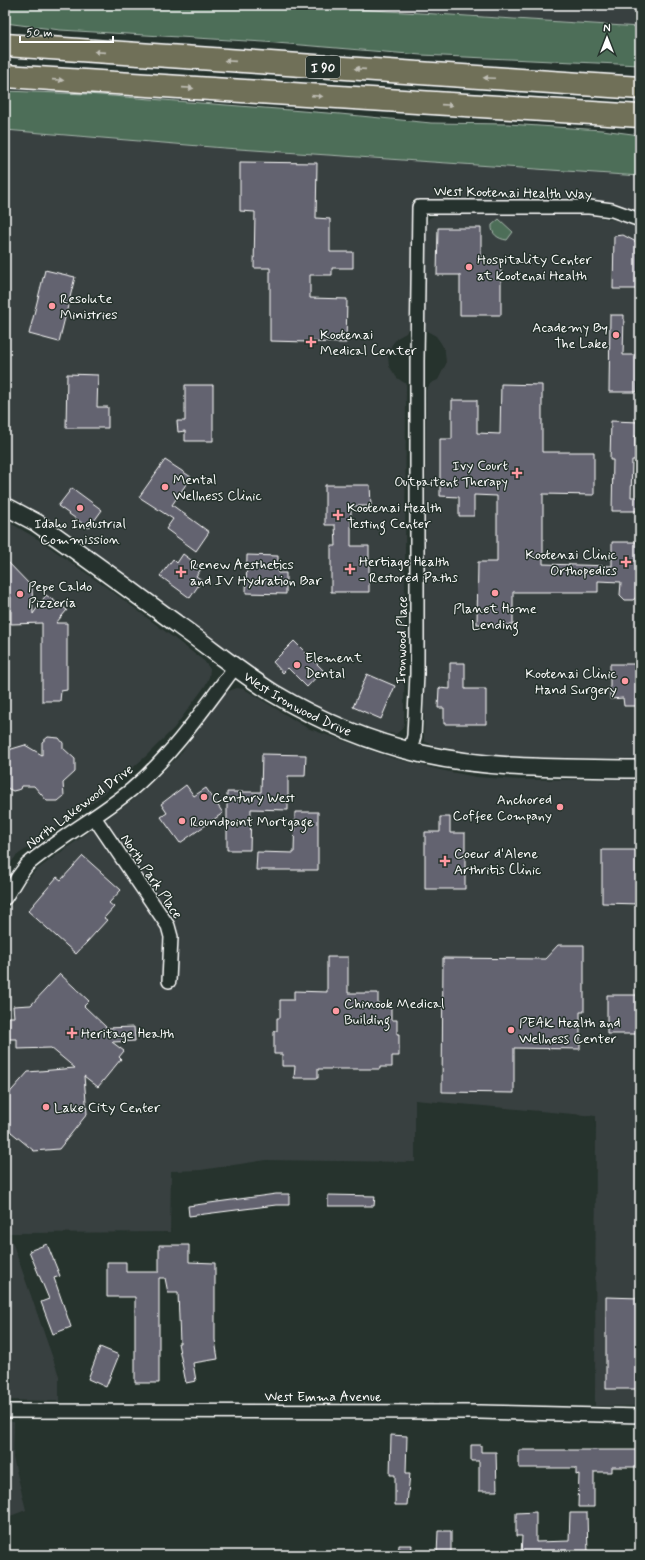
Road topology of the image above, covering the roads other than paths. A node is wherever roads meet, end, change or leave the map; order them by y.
1 (11, 45) edge
2 (640, 76) edge
3 (5, 77) edge
4 (524, 80) junction
5 (640, 88) edge
6 (477, 106) junction
7 (640, 116) edge
8 (640, 126) edge
9 (640, 220) edge
10 (417, 362) joint
11 (5, 506) edge
12 (235, 667) junction
13 (410, 751) junction
14 (640, 769) edge
15 (94, 817) junction
16 (5, 898) edge
17 (169, 981) dead end
18 (5, 1411) edge
19 (640, 1416) edge

4 -> 1 highway, I 90
2 - 4 highway, I 90
3 -> 6 highway, I 90
4 - 5 highway, I 90
6 - 7 highway, I 90
6 - 8 highway
9 - 10 street, West Kootenai Health Way
10 - 13 street, Ironwood Place
11 - 12 street, West Ironwood Drive
12 - 13 street, West Ironwood Drive
12 - 15 street, North Lakewood Drive
13 - 14 street, West Ironwood Drive
15 - 16 street, North Lakewood Drive
15 - 17 street, North Park Place
18 - 19 street, West Emma Avenue

